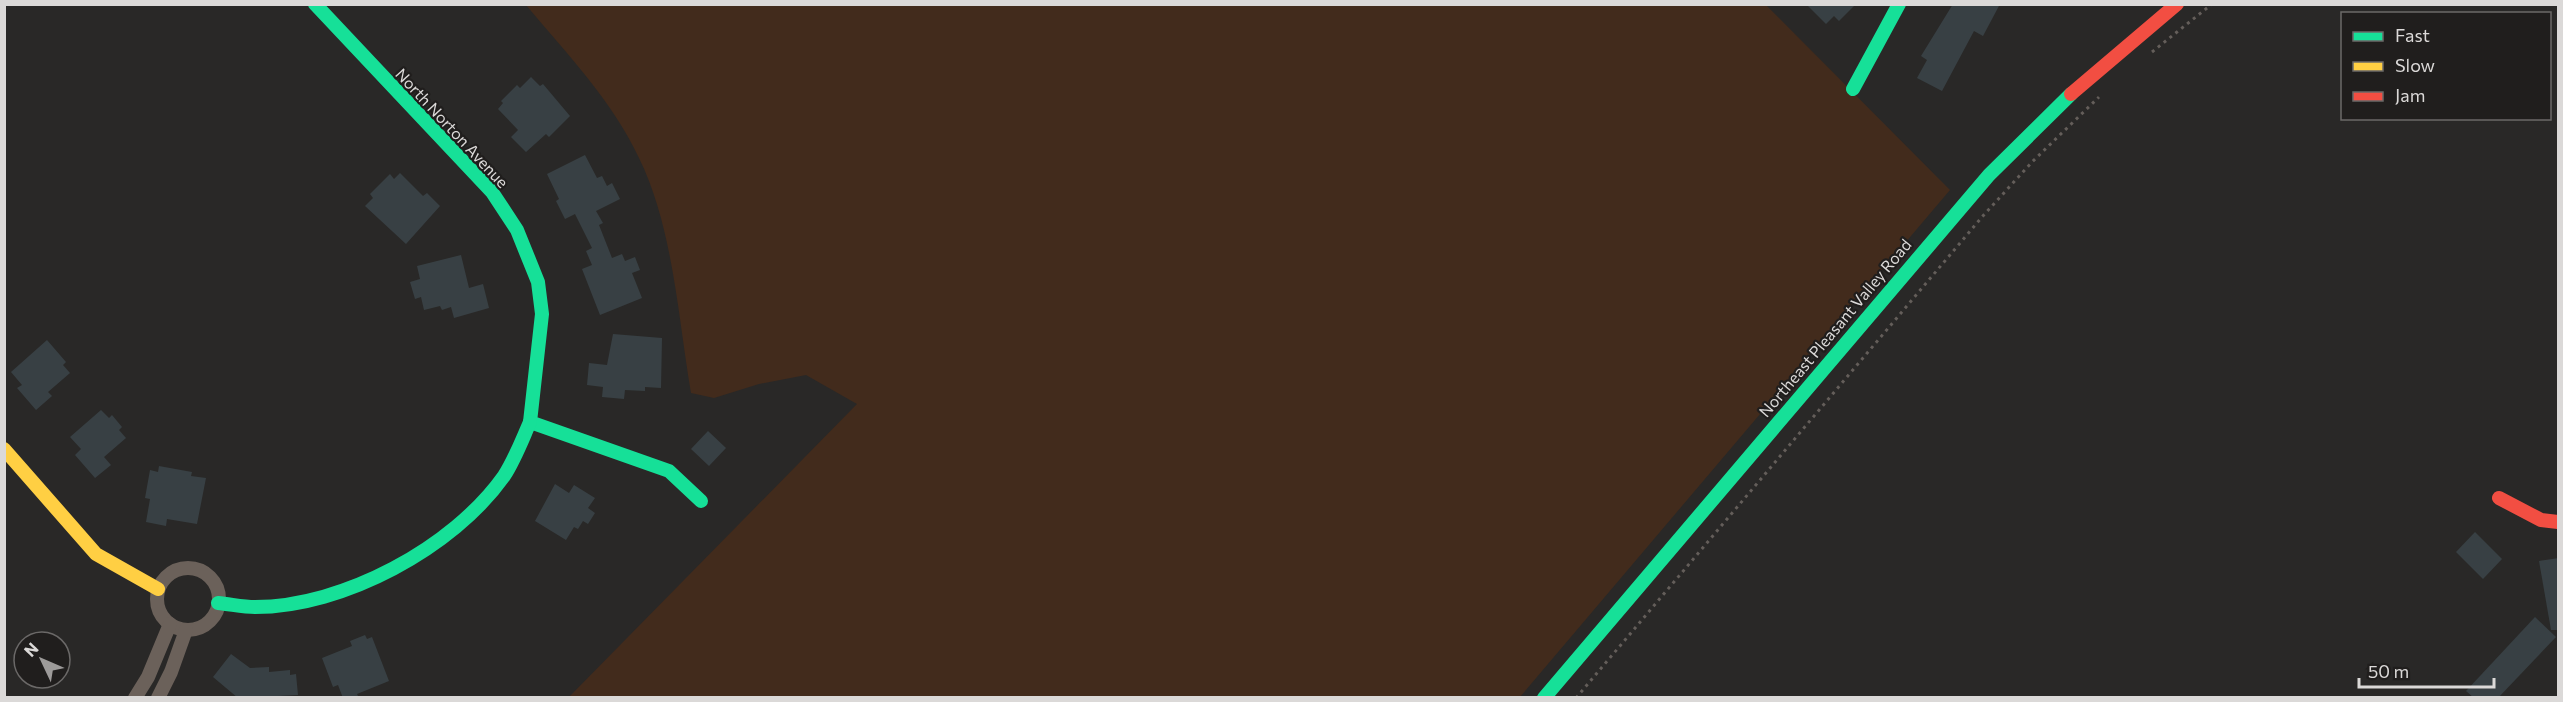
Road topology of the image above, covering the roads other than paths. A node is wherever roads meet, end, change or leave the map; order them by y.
1 (315, 4) edge
2 (1899, 4) edge
3 (2177, 4) edge
4 (1853, 89) dead end
5 (531, 422) junction
6 (4, 449) edge
7 (2499, 498) dead end
8 (701, 501) dead end
9 (2559, 522) edge
10 (158, 589) junction
11 (219, 603) junction
12 (170, 624) junction
13 (186, 630) junction
14 (135, 698) edge
15 (158, 698) edge
16 (1544, 698) edge

1 - 5 street, North Norton Avenue
2 - 4 street
3 - 16 street, Northeast Pleasant Valley Road
5 - 8 street
5 - 11 street
6 - 10 street
7 - 9 street
10 - 11 street
10 - 12 street
11 - 13 street
12 - 13 street
12 - 14 street
13 - 15 street

